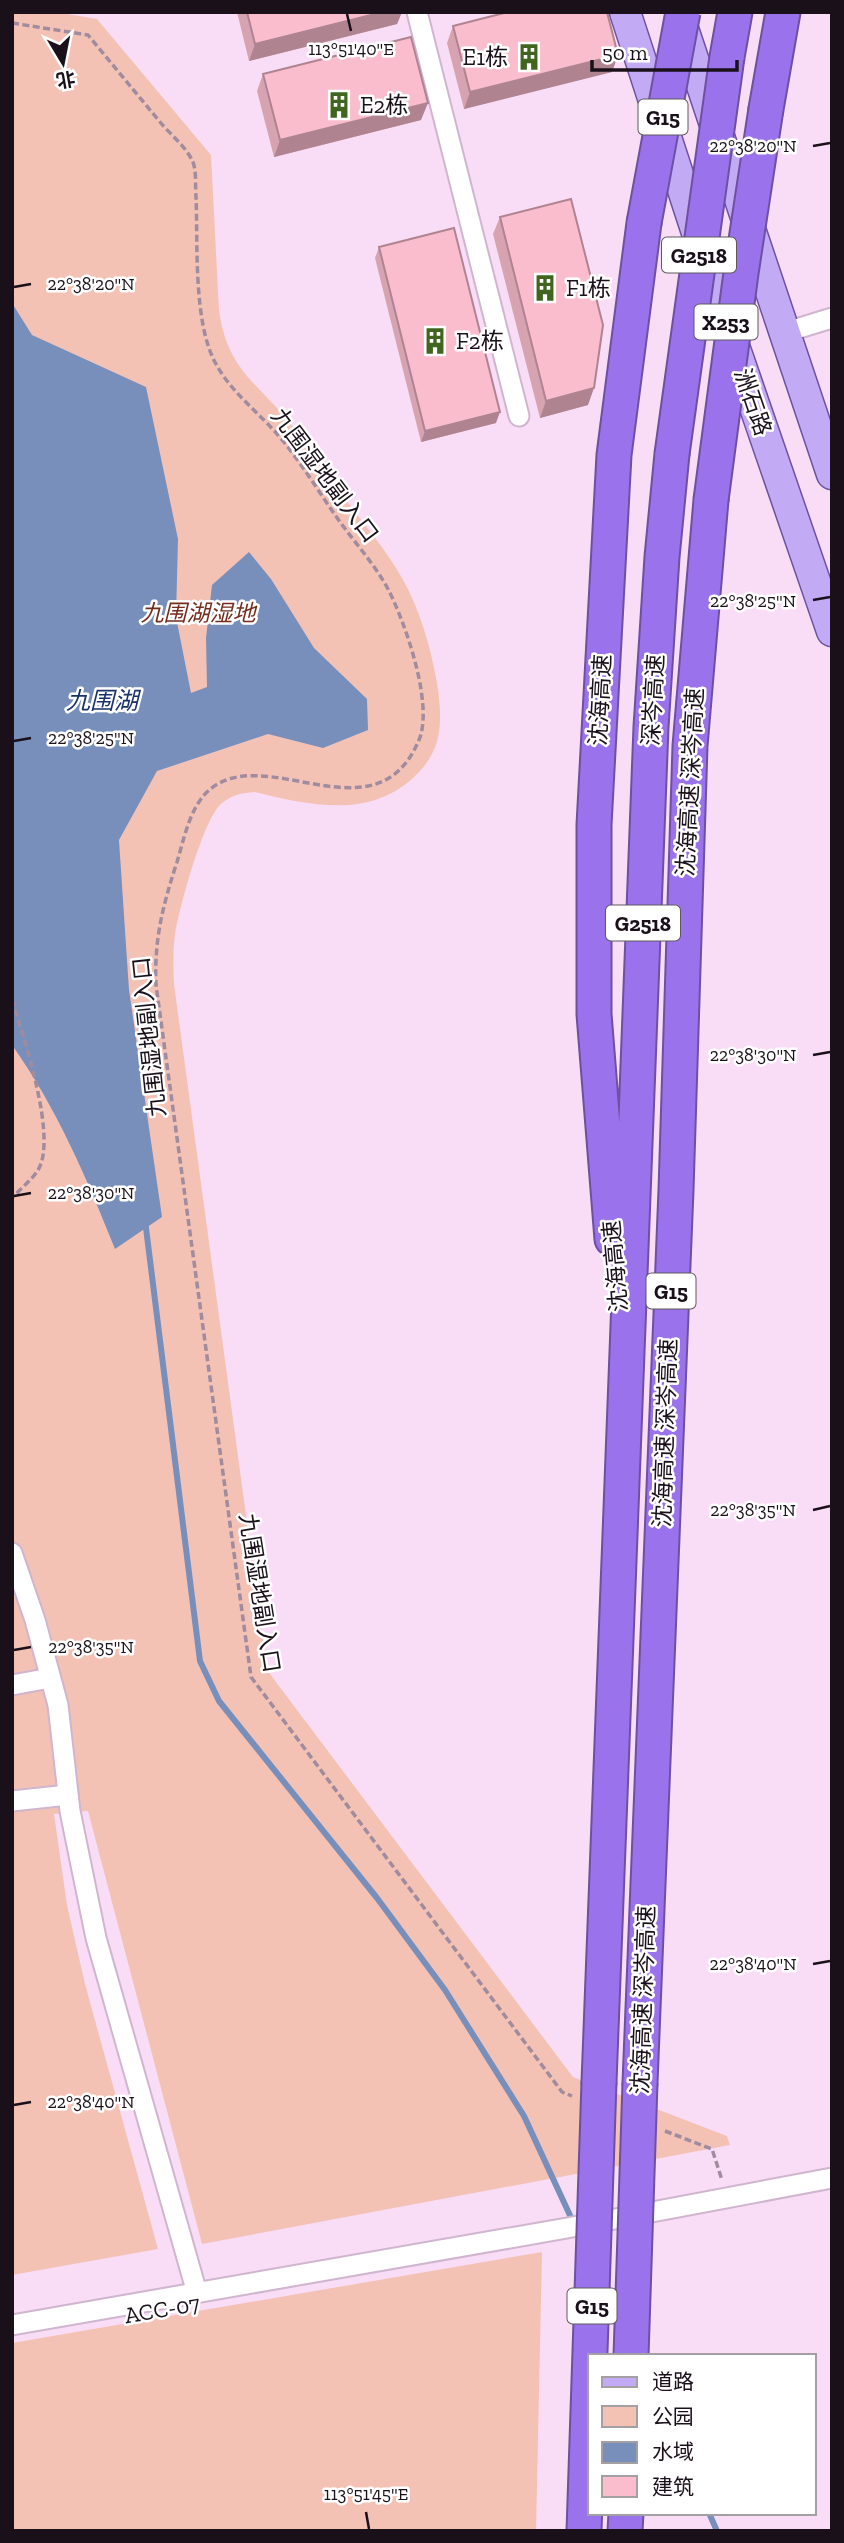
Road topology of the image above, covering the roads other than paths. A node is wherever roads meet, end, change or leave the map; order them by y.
1 (417, 12) edge
2 (625, 12) edge
3 (677, 12) edge
4 (683, 12) edge
5 (735, 12) edge
6 (783, 12) edge
7 (832, 318) edge
8 (783, 334) junction
9 (519, 416) dead end
10 (832, 474) edge
11 (832, 631) edge
12 (625, 1393) junction
13 (12, 1553) edge
14 (50, 1678) junction
15 (12, 1685) edge
16 (68, 1795) junction
17 (12, 1801) edge
18 (832, 2178) edge
19 (311, 2283) dead end
20 (197, 2293) junction
21 (12, 2325) edge
22 (12, 2335) edge
23 (631, 2354) edge
24 (584, 2531) edge

1 - 9 street
2 - 11 main road, 洲石路 / X253
3 - 8 main road, X253
4 - 12 highway, 沈海高速 / G15, bridge
5 - 12 highway, 深岑高速 / G2518, bridge
6 - 23 highway, 沈海高速 深岑高速 / G15, bridge
7 - 8 street
8 - 10 main road, X253
12 - 24 highway, 沈海高速 深岑高速 / G15, bridge
13 - 14 street
14 - 15 street
14 - 16 street
16 - 17 street
16 - 20 street
18 - 20 street
19 - 22 street, ACC-07
20 - 21 street

